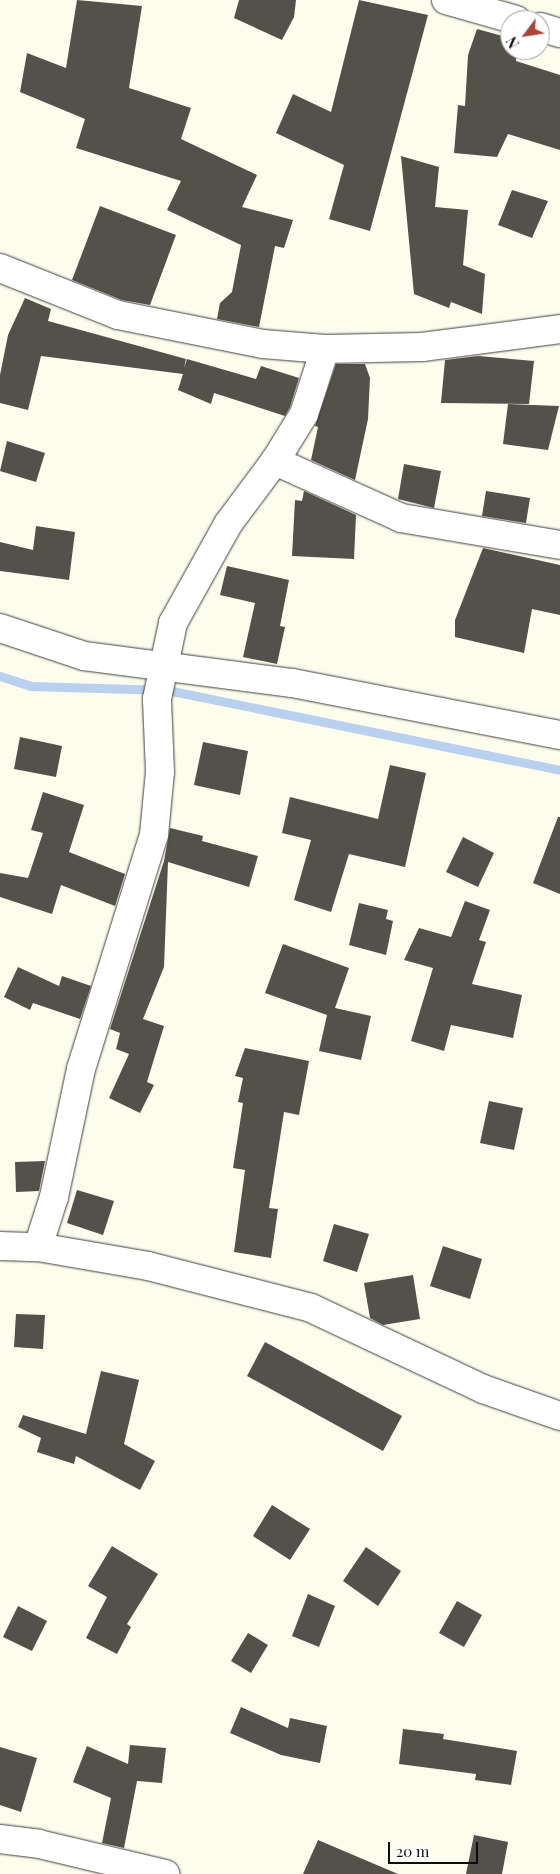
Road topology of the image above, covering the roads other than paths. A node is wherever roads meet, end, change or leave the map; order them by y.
1 (446, 0) edge
2 (500, 15) edge
3 (0, 268) edge
4 (560, 329) edge
5 (325, 349) junction
6 (275, 462) junction
7 (560, 546) edge
8 (0, 628) edge
9 (160, 681) junction
10 (560, 735) edge
11 (0, 1246) edge
12 (38, 1247) junction
13 (560, 1416) edge
14 (0, 1839) edge
15 (165, 1874) edge

1 - 2 street
3 - 5 street
4 - 5 street
5 - 6 street
6 - 7 street
6 - 9 street
8 - 9 street
9 - 10 street
9 - 12 street
11 - 12 street
12 - 13 street
14 - 15 street

